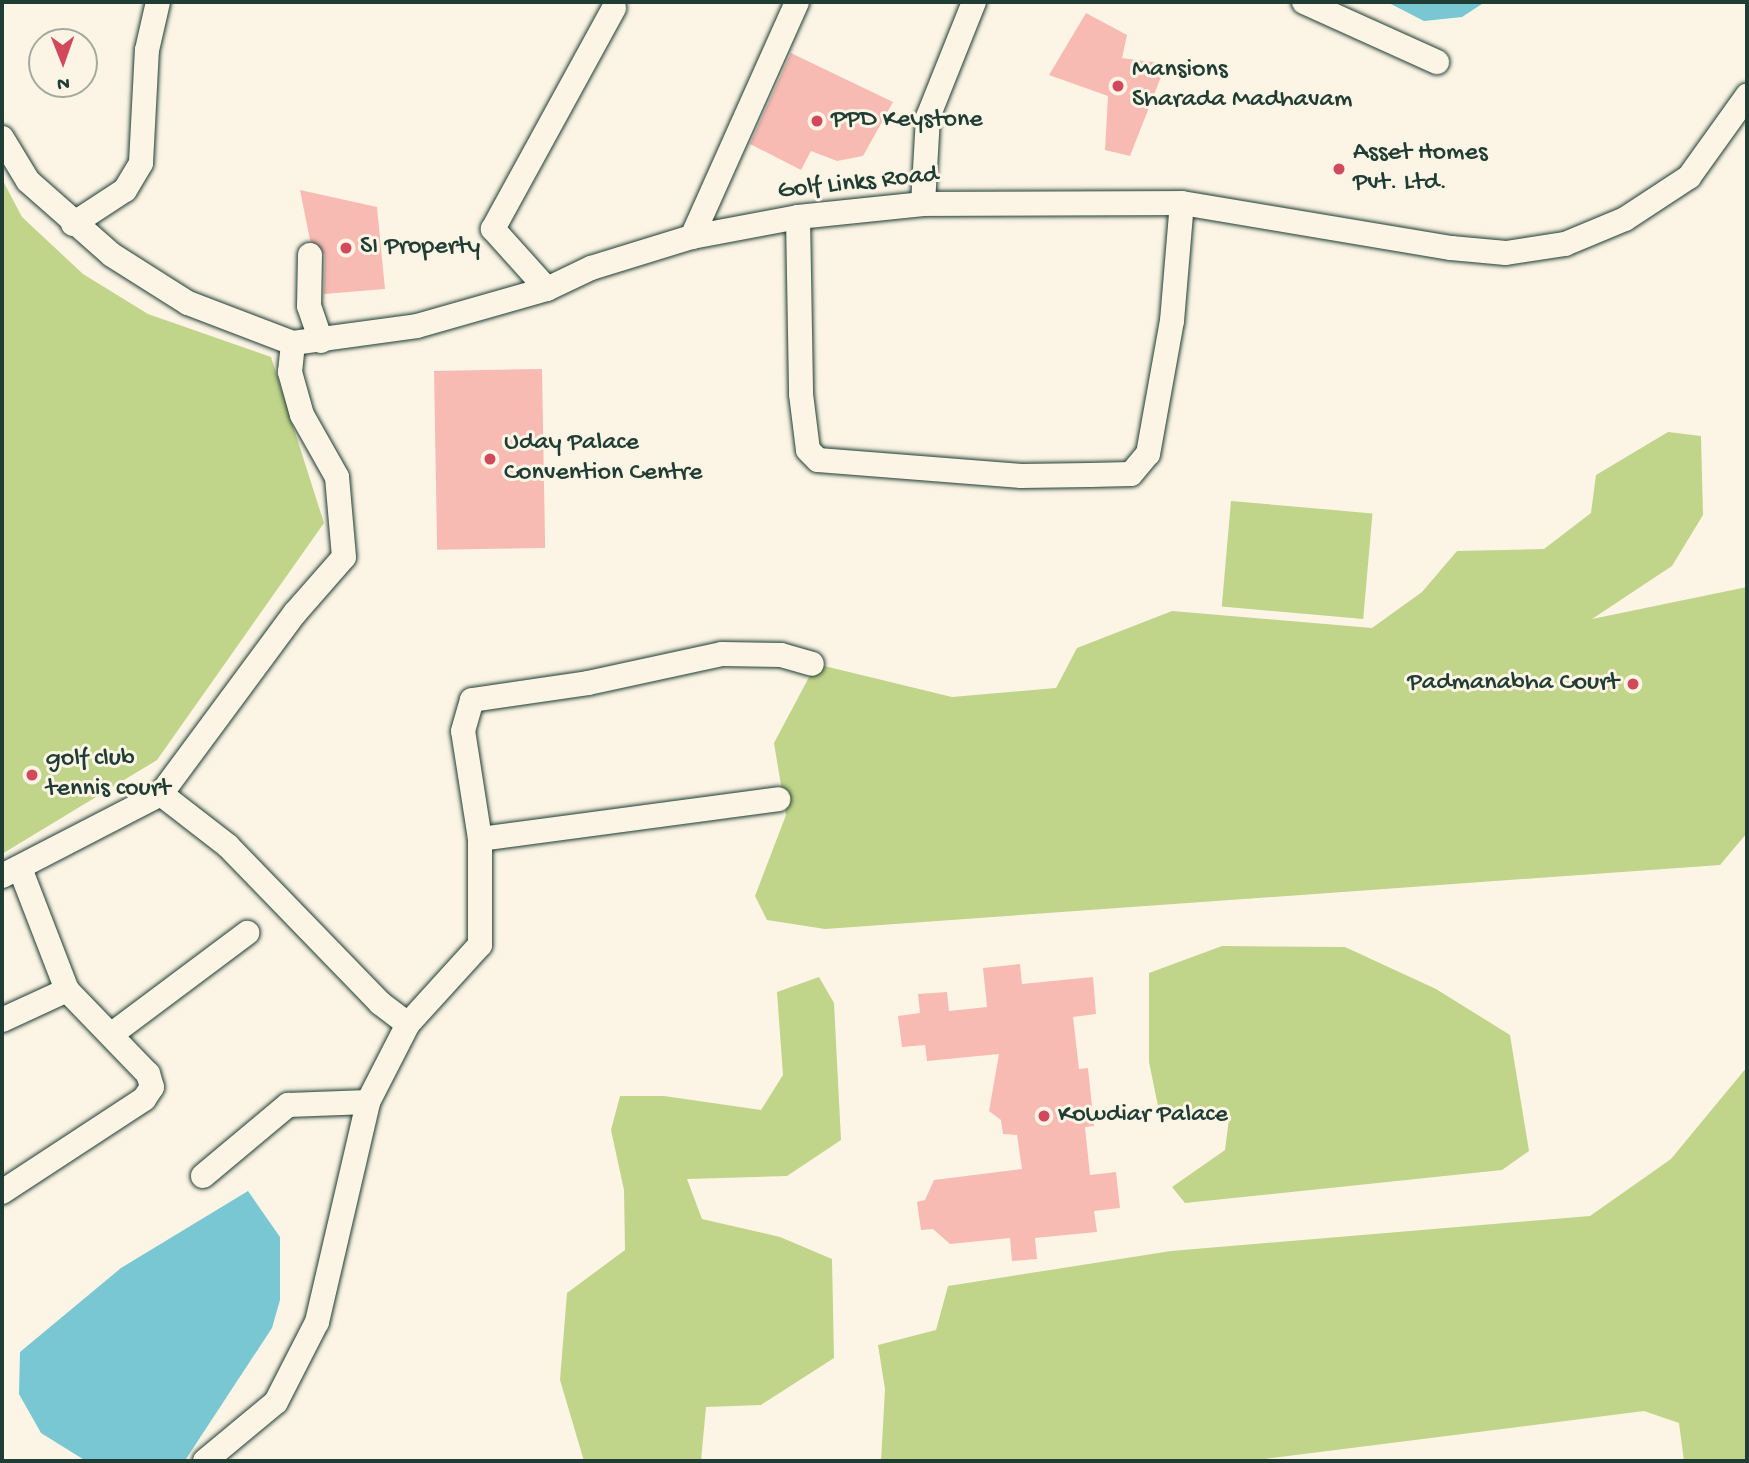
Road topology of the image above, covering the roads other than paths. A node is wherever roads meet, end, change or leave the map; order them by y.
1 (158, 2) edge
2 (797, 2) edge
3 (974, 2) edge
4 (1304, 2) edge
5 (614, 8) dead end
6 (1437, 62) dead end
7 (1747, 96) edge
8 (2, 138) edge
9 (1182, 203) junction
10 (923, 204) junction
11 (798, 217) junction
12 (73, 224) junction
13 (692, 237) junction
14 (310, 255) dead end
15 (547, 289) junction
16 (321, 341) junction
17 (293, 343) junction
18 (812, 664) dead end
19 (161, 794) junction
20 (778, 799) dead end
21 (480, 839) junction
22 (11, 872) edge
23 (247, 933) dead end
24 (67, 990) junction
25 (2, 1020) edge
26 (408, 1024) junction
27 (112, 1034) junction
28 (368, 1102) junction
29 (203, 1176) dead end
30 (2, 1192) edge
31 (205, 1461) edge

1 - 12 street
2 - 13 street
3 - 10 street
4 - 6 street
5 - 15 street
7 - 9 street, Golf Links Road
8 - 12 street, Golf Links Road
9 - 10 street, Golf Links Road
9 - 11 street
10 - 11 street, Golf Links Road
11 - 13 street, Golf Links Road
12 - 17 street, Golf Links Road
13 - 15 street, Golf Links Road
14 - 16 street
15 - 16 street, Golf Links Road
16 - 17 street, Golf Links Road
17 - 19 street
18 - 21 street
19 - 22 street
19 - 26 street
20 - 21 street
21 - 26 street
22 - 24 street
23 - 27 street
24 - 25 street
24 - 27 street
26 - 28 street
27 - 30 street
28 - 29 street
28 - 31 street

